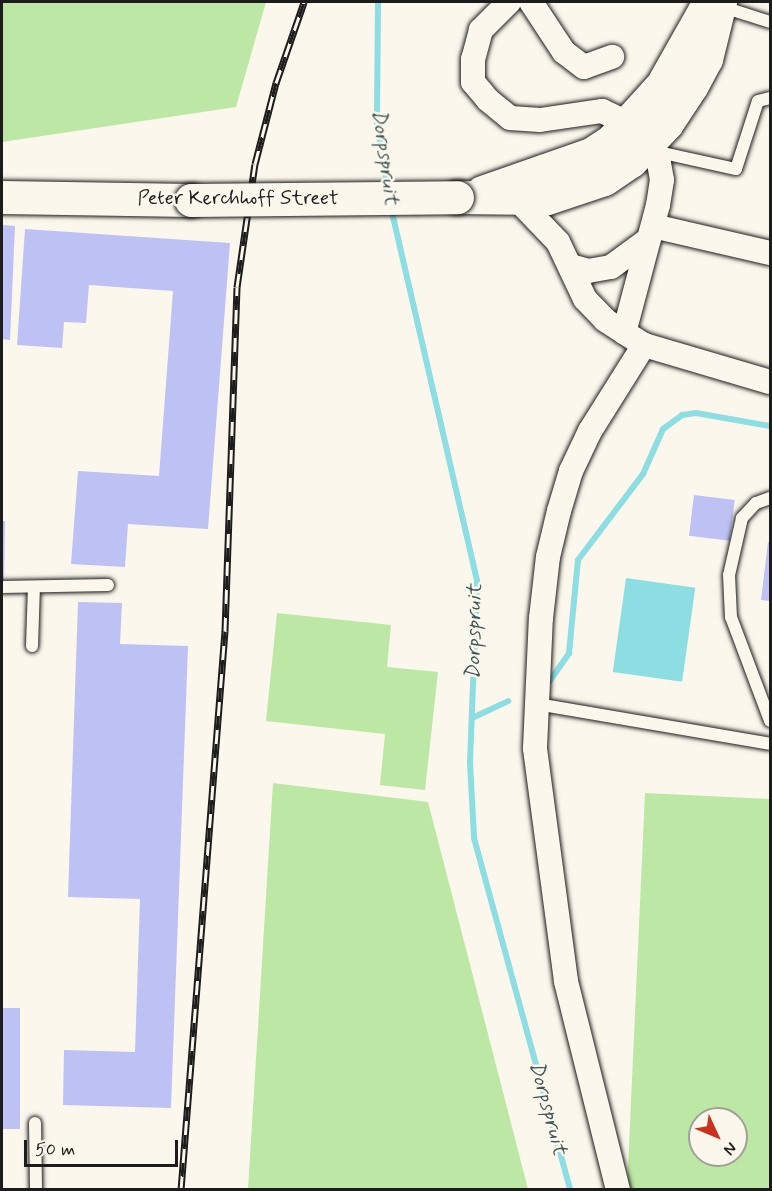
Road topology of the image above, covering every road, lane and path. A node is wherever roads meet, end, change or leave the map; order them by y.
1 (510, 2) edge
2 (531, 2) edge
3 (716, 3) edge
4 (771, 22) edge
5 (612, 57) dead end
6 (771, 98) edge
7 (644, 139) junction
8 (488, 194) junction
9 (2, 197) edge
10 (651, 232) junction
11 (771, 253) edge
12 (571, 266) junction
13 (634, 339) junction
14 (771, 382) edge
15 (771, 498) edge
16 (108, 585) dead end
17 (2, 587) edge
18 (34, 587) junction
19 (32, 646) dead end
20 (537, 704) junction
21 (771, 721) edge
22 (771, 744) edge
23 (35, 1123) dead end
24 (36, 1190) edge
25 (618, 1190) edge

1 - 7 street
2 - 5 street
3 - 4 lane
3 - 7 street, Peter Kerchhoff Street
6 - 7 lane
7 - 8 street, Peter Kerchhoff Street
7 - 10 street
8 - 9 street, Peter Kerchhoff Street, bridge
8 - 12 street
10 - 11 street
10 - 12 street
10 - 13 street
12 - 13 street
13 - 14 street
13 - 20 street
15 - 21 lane
16 - 18 lane
17 - 18 lane
18 - 19 lane
20 - 22 lane
20 - 25 street
23 - 24 lane

